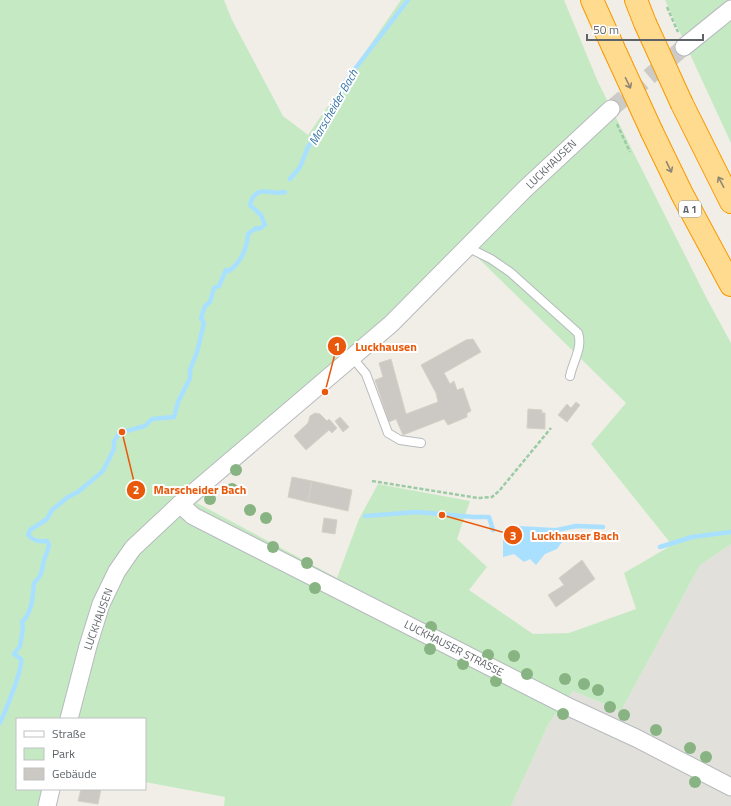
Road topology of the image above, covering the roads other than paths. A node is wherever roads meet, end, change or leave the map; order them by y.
1 (592, 0) edge
2 (636, 0) edge
3 (731, 9) edge
4 (682, 40) tunnel mouth
5 (612, 113) tunnel mouth
6 (731, 202) edge
7 (467, 247) junction
8 (731, 285) edge
9 (352, 357) junction
10 (570, 376) dead end
11 (421, 443) dead end
12 (180, 504) junction
13 (68, 718) edge
14 (731, 787) edge
15 (51, 790) edge
16 (47, 806) edge

1 -> 8 highway, A 1, bridge
6 -> 2 highway, bridge
3 - 4 street
5 - 7 street, LUCKHAUSEN
7 - 9 street, LUCKHAUSEN
7 - 10 lane
9 - 11 lane
9 - 12 street, LUCKHAUSEN
12 - 13 street, LUCKHAUSEN
12 - 14 street, LUCKHAUSER STRASSE
15 - 16 street

